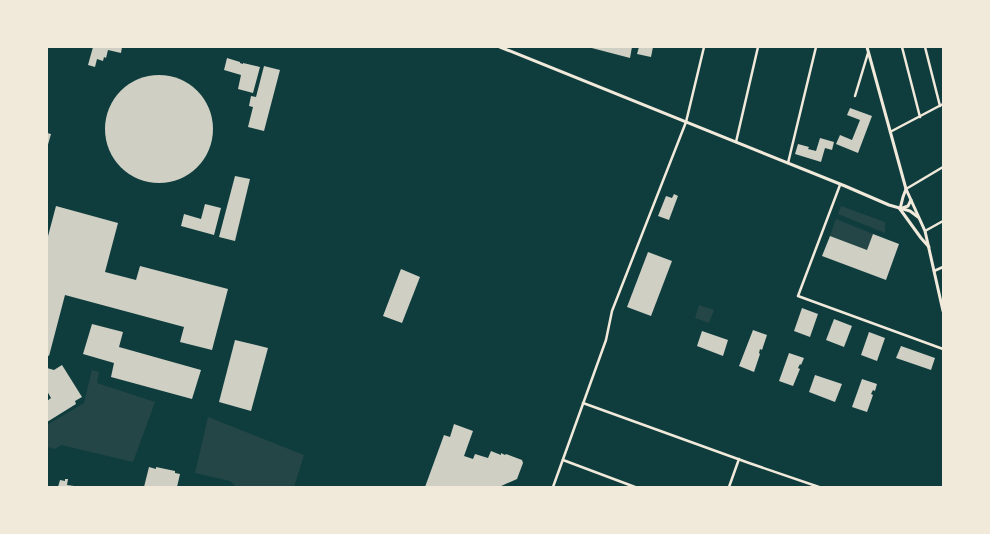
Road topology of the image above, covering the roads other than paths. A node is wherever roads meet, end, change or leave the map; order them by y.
1 (500, 47) edge
2 (704, 47) edge
3 (758, 47) edge
4 (816, 47) edge
5 (867, 47) edge
6 (902, 47) edge
7 (925, 47) edge
8 (868, 52) junction
9 (856, 96) dead end
10 (941, 105) edge
11 (920, 117) junction
12 (686, 122) junction
13 (890, 132) junction
14 (736, 143) junction
15 (788, 164) junction
16 (943, 167) edge
17 (840, 185) junction
18 (906, 189) junction
19 (911, 200) junction
20 (900, 209) junction
21 (918, 217) junction
22 (943, 221) edge
23 (925, 231) junction
24 (929, 247) junction
25 (943, 267) edge
26 (934, 271) junction
27 (943, 311) edge
28 (943, 349) edge
29 (583, 403) junction
30 (739, 459) junction
31 (563, 460) junction
32 (553, 487) edge
33 (635, 487) edge
34 (729, 487) edge
35 (820, 487) edge

1 - 12 street
2 - 12 street
3 - 14 street
4 - 15 street
5 - 8 street
6 - 11 street
7 - 10 street
8 - 9 street
8 - 13 street
10 - 11 street
11 - 13 street
12 - 14 street
12 - 29 street
13 - 18 street
14 - 15 street
15 - 17 street
16 - 18 street
17 - 20 street
17 - 28 street
18 - 19 street
18 - 20 street
19 - 20 street
19 - 21 street
20 - 21 street
20 - 24 street
21 - 23 street
22 - 23 street
23 - 24 street
24 - 26 street
25 - 26 street
26 - 27 street
29 - 30 street
29 - 31 street
30 - 34 street
30 - 35 street
31 - 32 street
31 - 33 street

